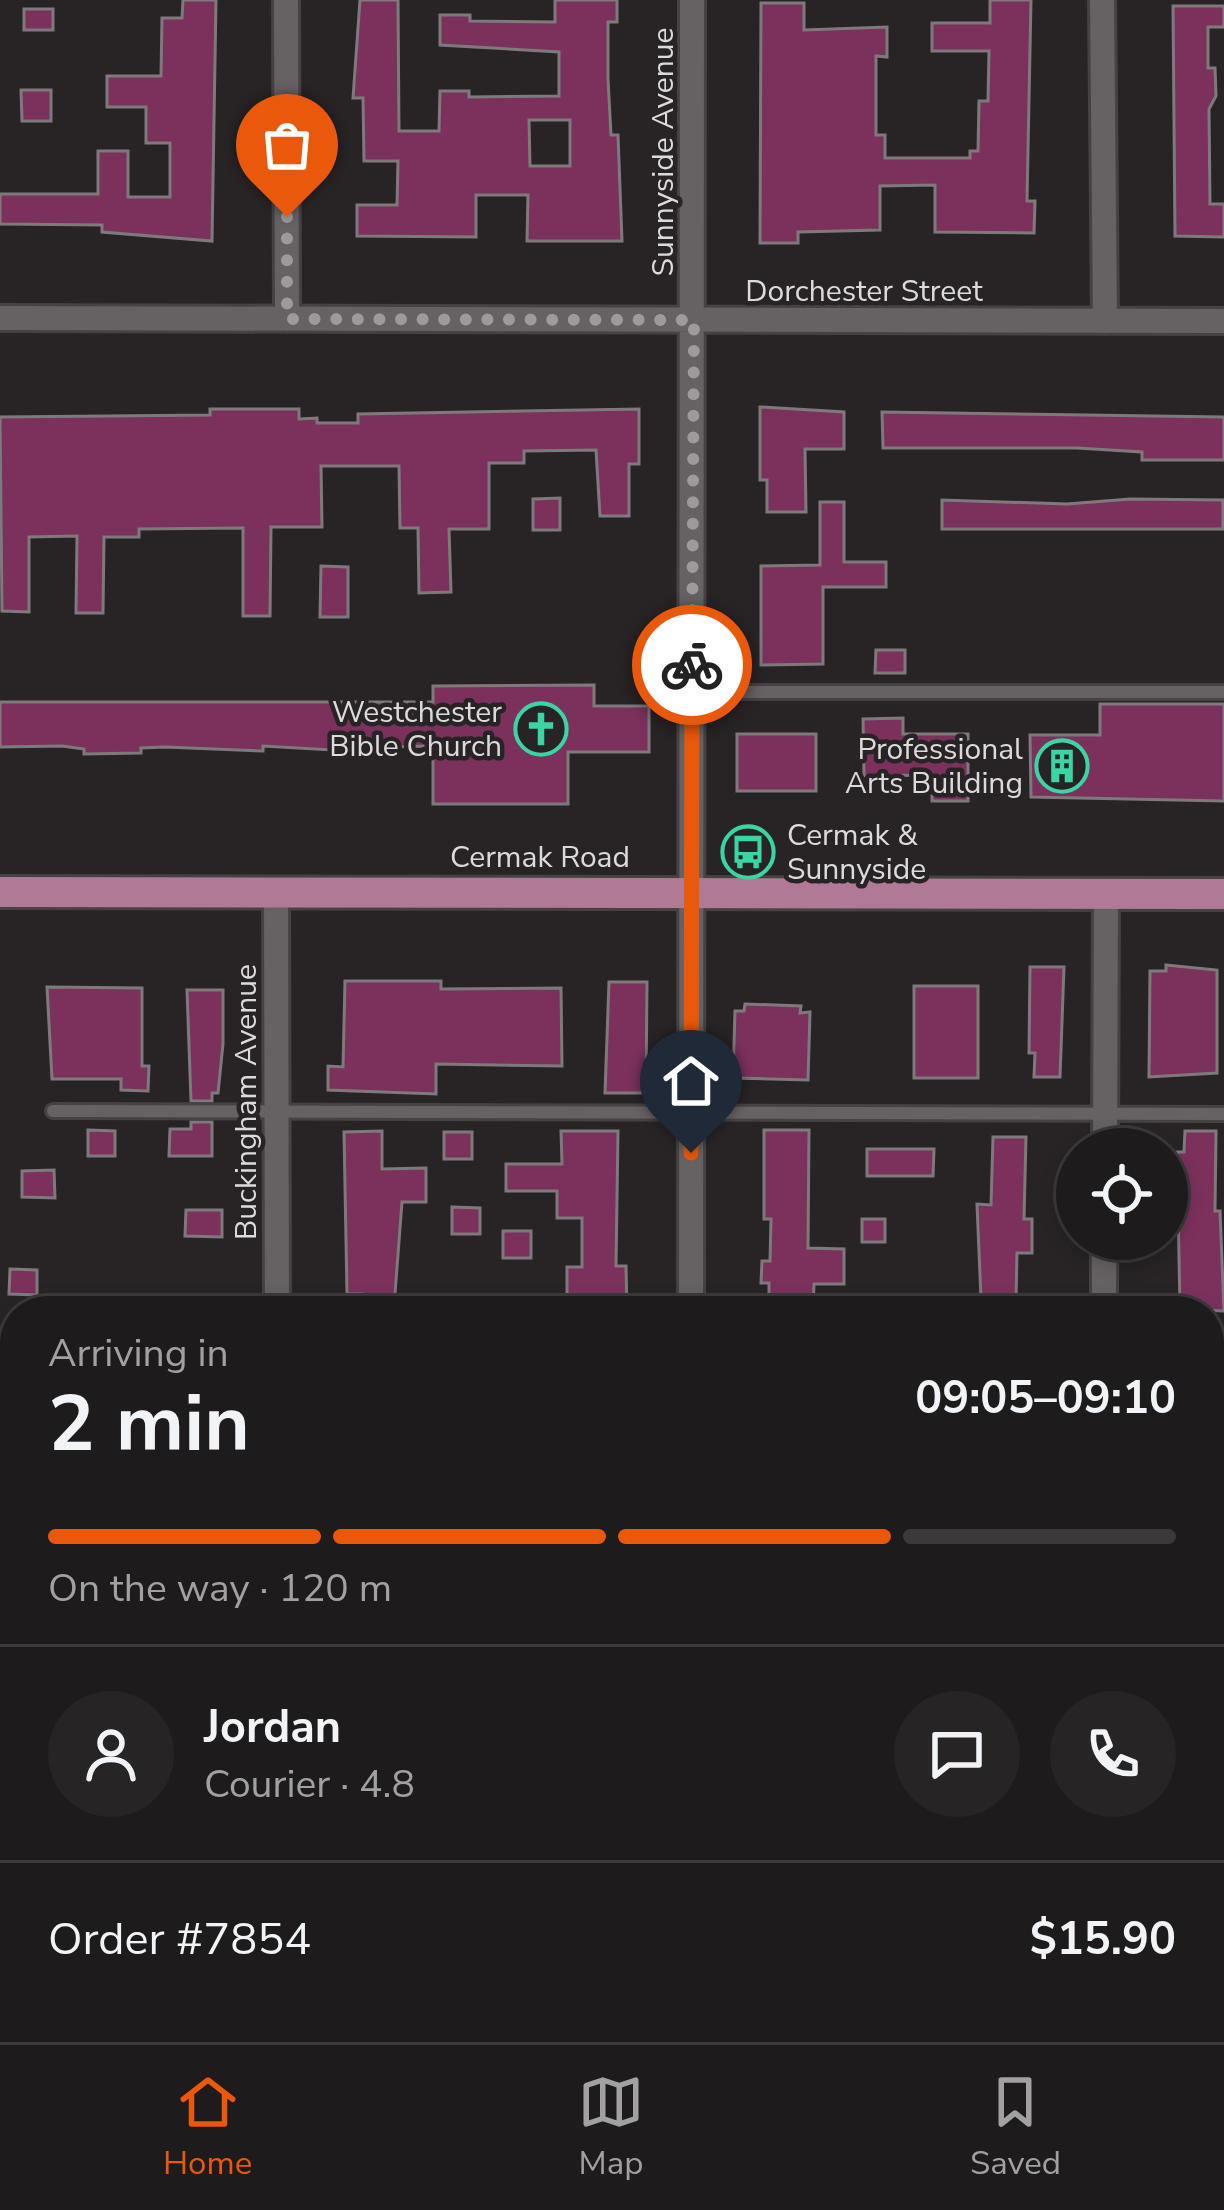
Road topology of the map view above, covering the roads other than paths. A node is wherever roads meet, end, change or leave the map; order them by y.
1 (286, 0) edge
2 (692, 0) edge
3 (1102, 0) edge
4 (0, 318) edge
5 (287, 319) junction
6 (694, 320) junction
7 (1105, 321) junction
8 (1224, 321) edge
9 (692, 692) junction
10 (1224, 692) edge
11 (0, 892) edge
12 (276, 892) junction
13 (692, 893) junction
14 (1106, 893) junction
15 (1224, 894) edge
16 (53, 1111) dead end
17 (276, 1112) junction
18 (691, 1113) junction
19 (1105, 1114) junction
20 (1224, 1114) edge
21 (1105, 1128) edge
22 (1104, 1260) edge
23 (277, 1296) edge
24 (691, 1296) edge
25 (1104, 1296) edge

1 - 5 street
2 - 6 street, Sunnyside Avenue
3 - 7 street
4 - 5 street, Dorchester Street
5 - 6 street, Dorchester Street
6 - 7 street, Dorchester Street
6 - 9 street, Sunnyside Avenue
7 - 8 street, Dorchester Street
9 - 10 lane
9 - 13 street, Sunnyside Avenue
11 - 12 main road, Cermak Road
12 - 13 main road, Cermak Road
12 - 17 street, Buckingham Avenue
13 - 14 main road, Cermak Road
13 - 18 street, Sunnyside Avenue
14 - 15 main road, Cermak Road
14 - 19 street
16 - 17 lane
17 - 18 lane
17 - 23 street, Buckingham Avenue
18 - 19 lane
18 - 24 street, Sunnyside Avenue
19 - 20 lane
19 - 21 street
22 - 25 street

